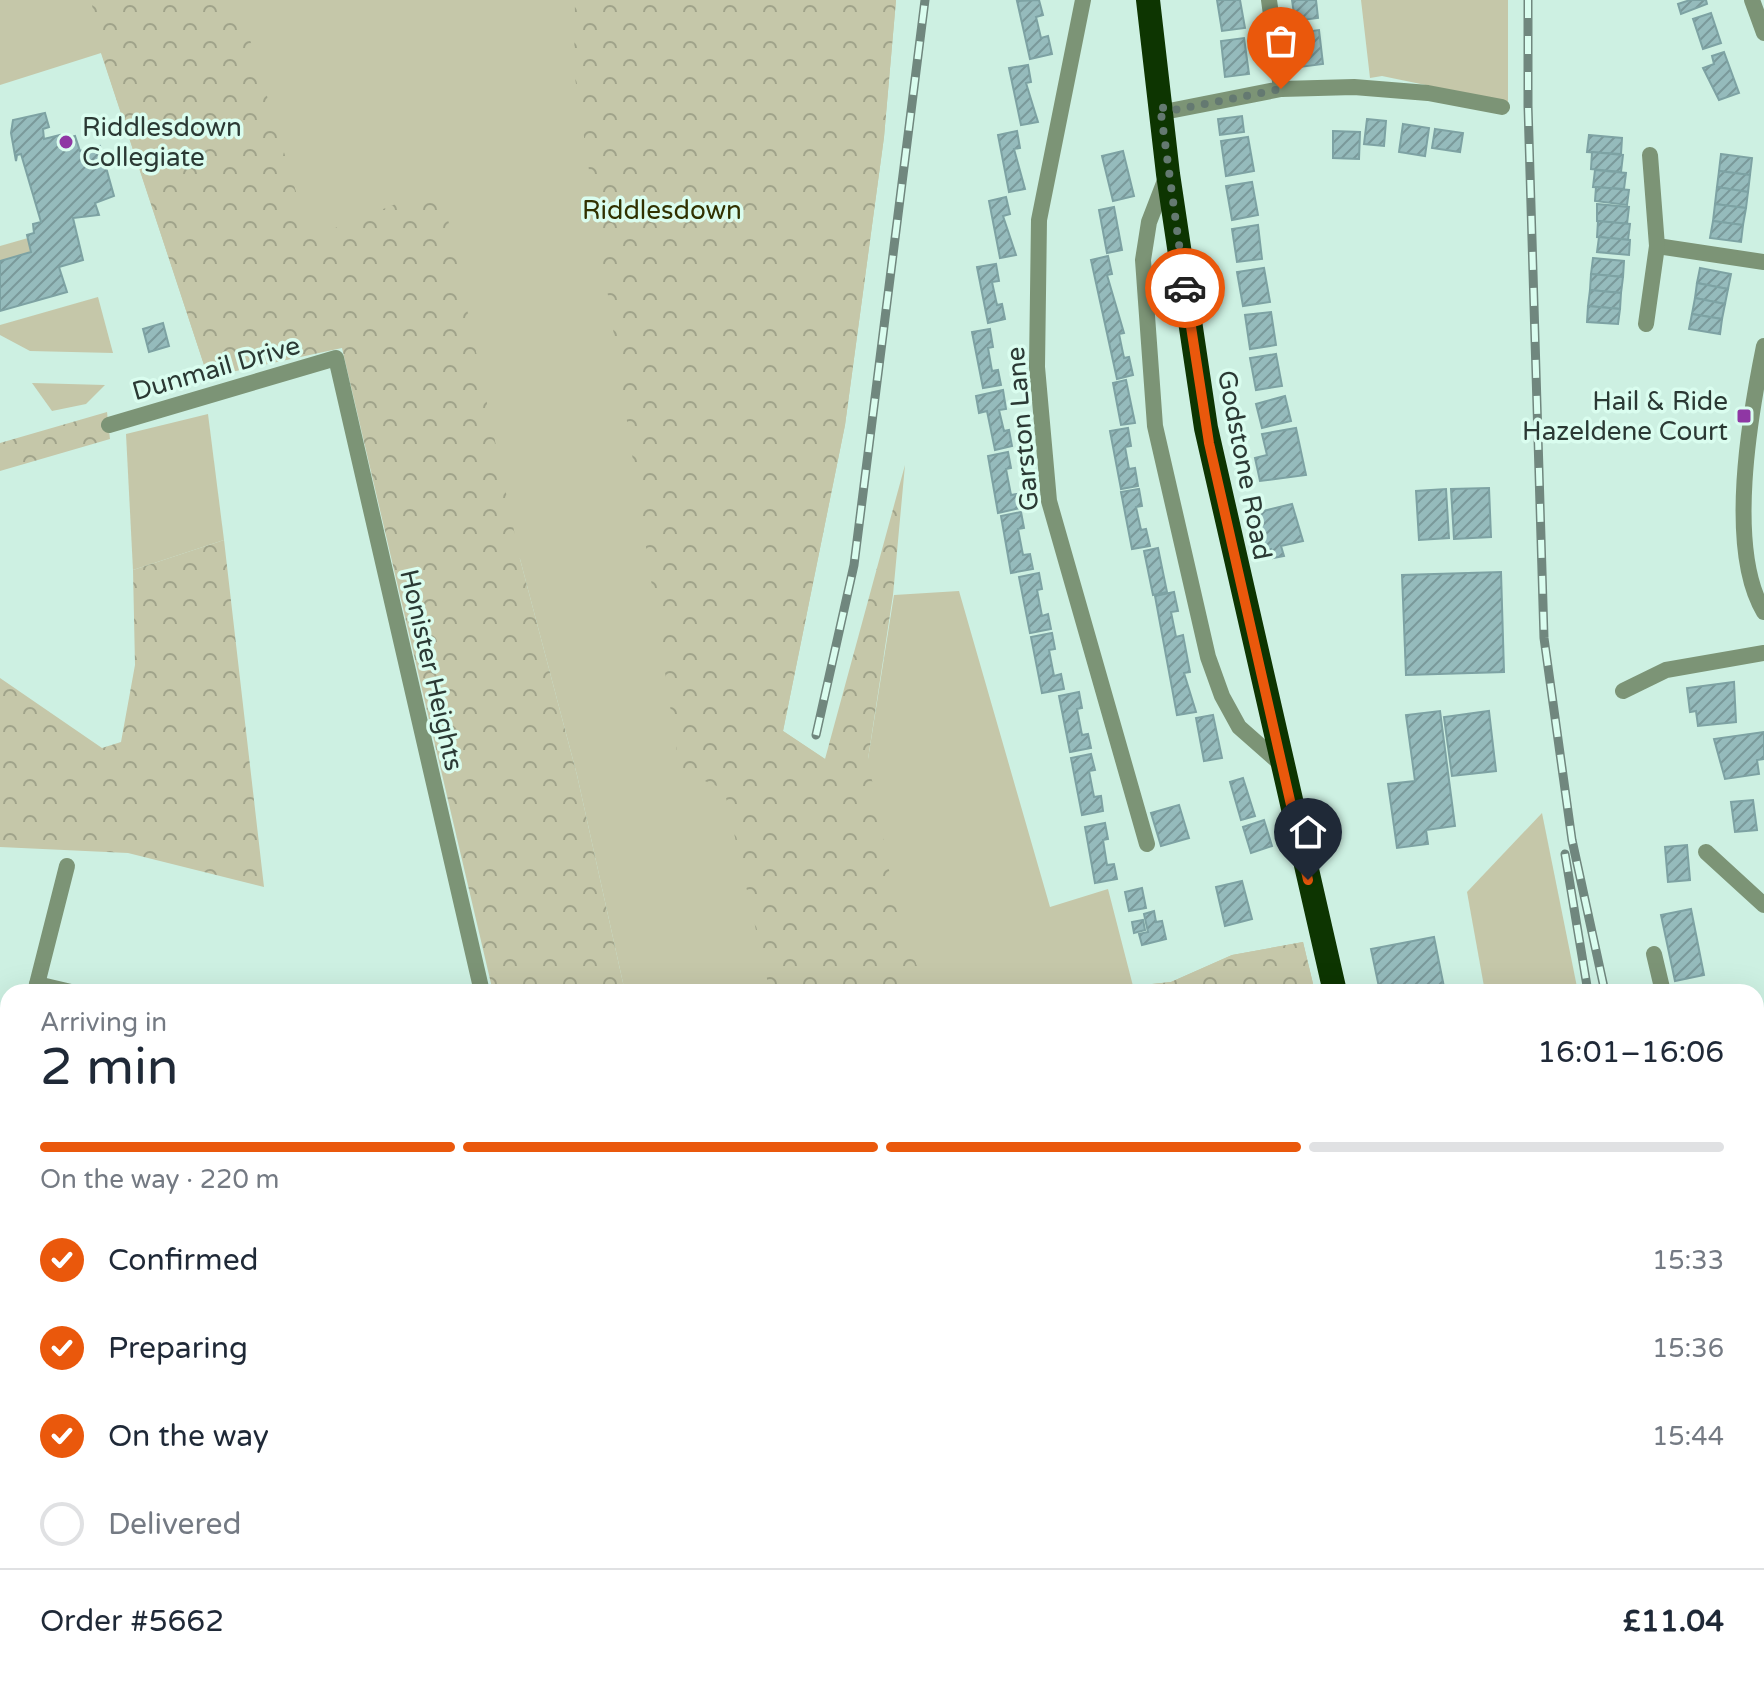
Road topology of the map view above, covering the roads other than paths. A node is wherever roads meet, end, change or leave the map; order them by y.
1 (1083, 0) edge
2 (1148, 0) edge
3 (1269, 0) edge
4 (1752, 0) edge
5 (1764, 33) edge
6 (1281, 89) junction
7 (1160, 106) junction
8 (1502, 107) dead end
9 (1650, 155) dead end
10 (1168, 174) junction
11 (1657, 246) junction
12 (1764, 262) edge
13 (1646, 324) dead end
14 (1764, 346) edge
15 (336, 358) joint
16 (1757, 417) edge
17 (109, 425) dead end
18 (1764, 612) edge
19 (1764, 653) edge
20 (1623, 691) dead end
21 (1281, 764) junction
22 (1147, 844) dead end
23 (1706, 852) dead end
24 (67, 866) dead end
25 (1764, 905) edge
26 (1654, 954) dead end
27 (37, 984) edge
28 (480, 984) edge
29 (1333, 984) edge
30 (1661, 984) edge

1 - 22 street, Garston Lane
2 - 7 highway, Godstone Road
3 - 6 street
4 - 5 street
6 - 7 street
6 - 8 street
7 - 10 highway, Godstone Road
9 - 11 street
10 - 21 highway, Godstone Road
10 - 21 street, Godstone Road
11 - 12 street
11 - 13 street
14 - 16 street
15 - 17 street, Dunmail Drive
15 - 28 street, Honister Heights
16 - 18 street
19 - 20 street
21 - 29 highway, Godstone Road
23 - 25 street
24 - 27 street
26 - 30 street

